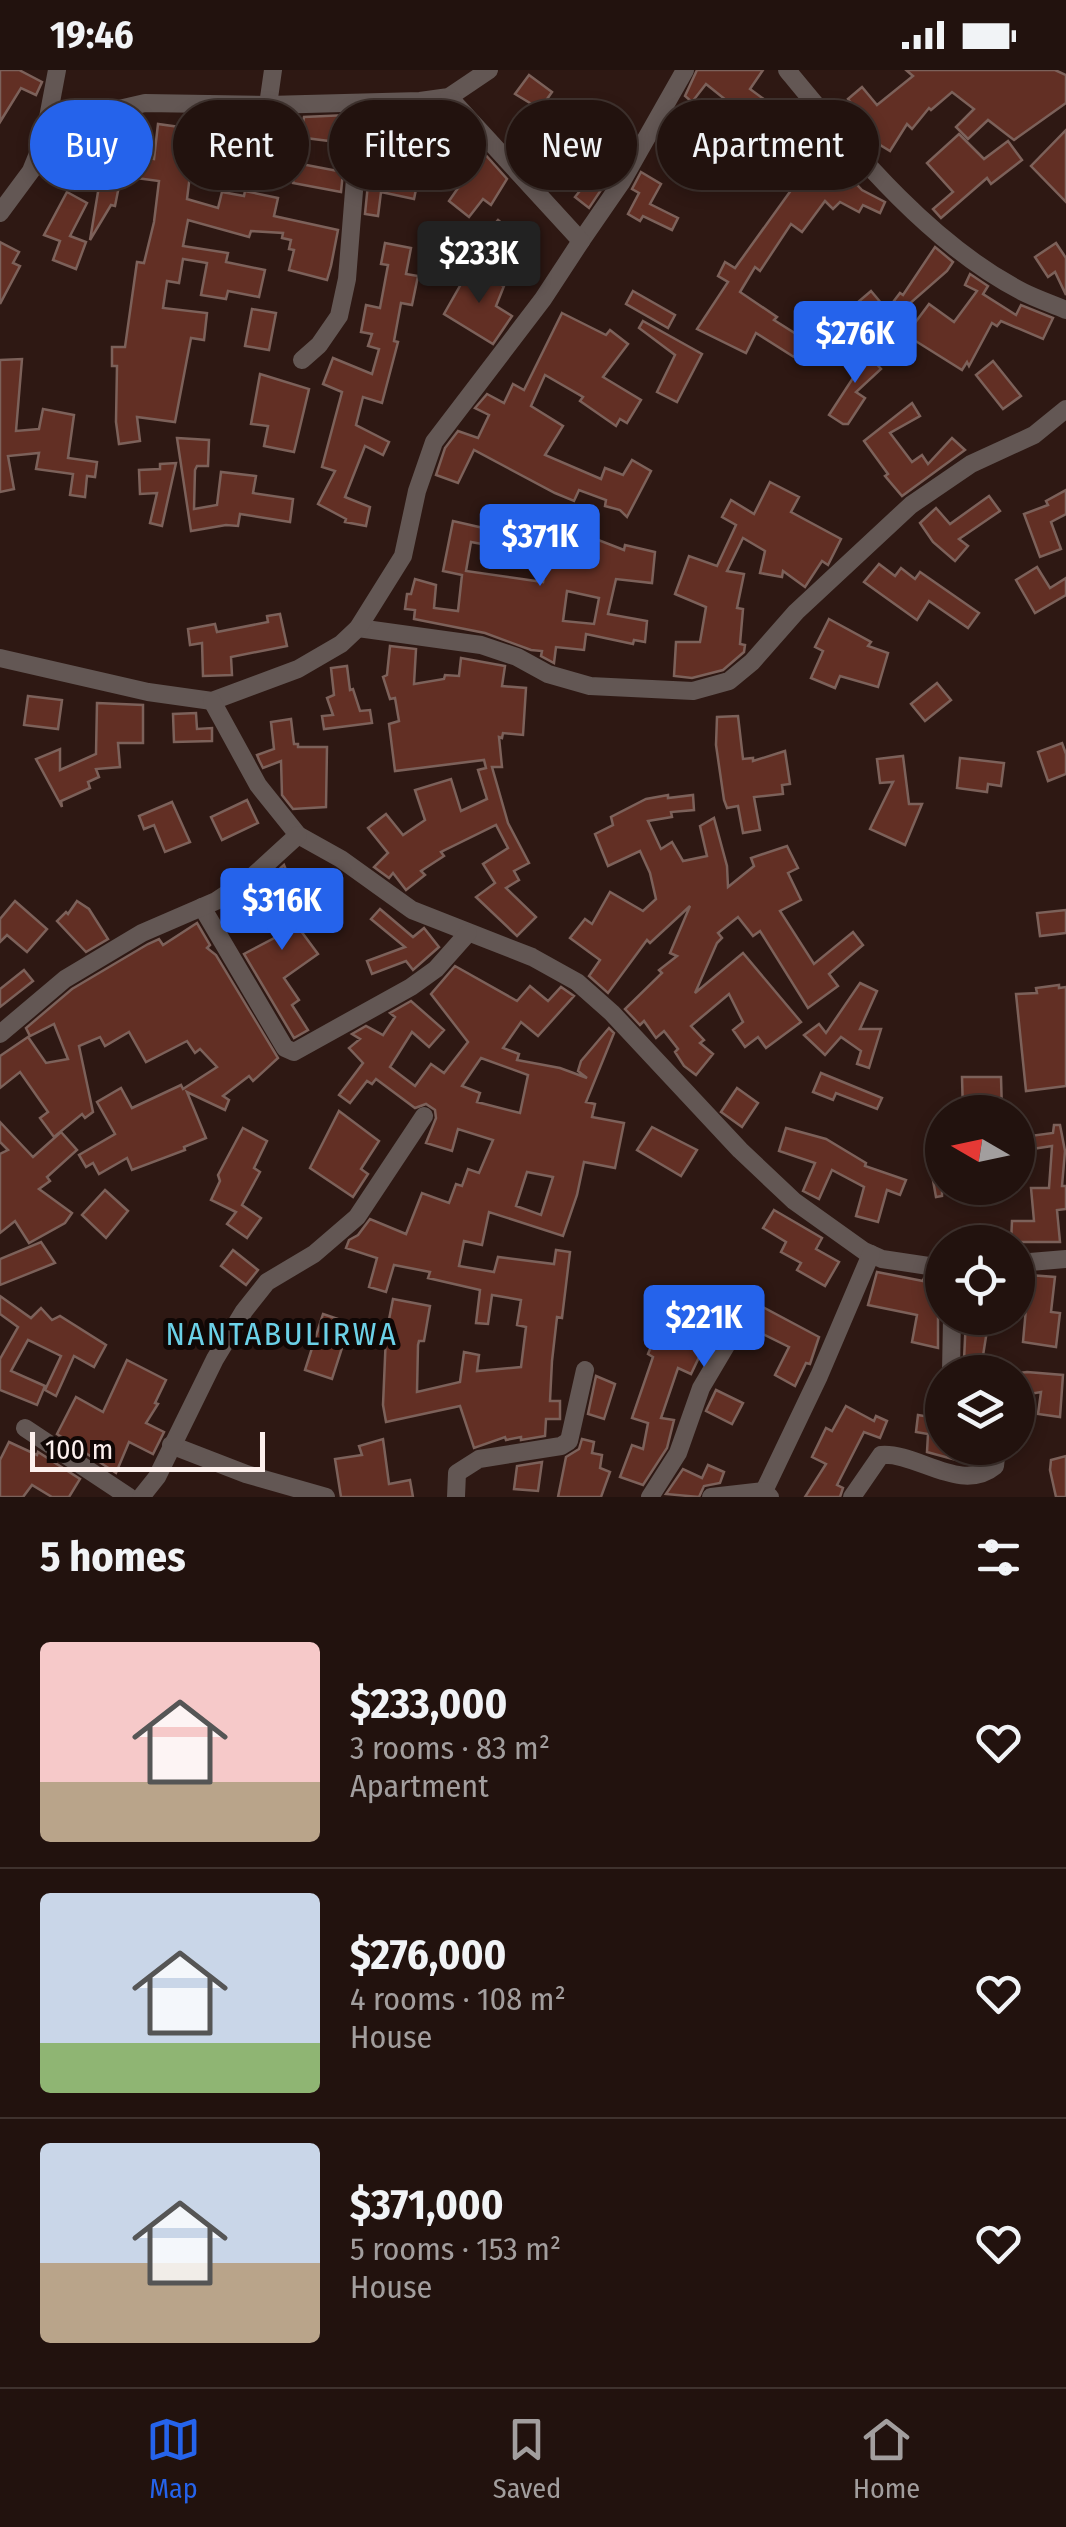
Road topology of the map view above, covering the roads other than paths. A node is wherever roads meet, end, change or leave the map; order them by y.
1 (57, 70) edge
2 (273, 70) edge
3 (490, 70) edge
4 (685, 70) edge
5 (787, 70) edge
6 (449, 97) junction
7 (51, 100) edge
8 (269, 100) edge
9 (432, 100) edge
10 (30, 171) edge
11 (355, 190) edge
12 (0, 214) edge
13 (580, 241) junction
14 (1066, 310) edge
15 (302, 360) dead end
16 (1066, 409) edge
17 (358, 628) junction
18 (0, 658) edge
19 (212, 701) junction
20 (298, 835) junction
21 (202, 907) junction
22 (468, 933) junction
23 (0, 1034) edge
24 (424, 1116) dead end
25 (871, 1254) junction
26 (1066, 1260) edge
27 (1035, 1262) edge
28 (925, 1266) edge
29 (730, 1339) dead end
30 (585, 1370) dead end
31 (25, 1428) dead end
32 (172, 1445) junction
33 (995, 1465) edge
34 (767, 1494) edge
35 (129, 1497) edge
36 (141, 1497) edge
37 (326, 1497) edge
38 (456, 1497) edge
39 (650, 1497) edge
40 (711, 1497) edge
41 (852, 1497) edge

1 - 7 street
2 - 8 street
3 - 6 street
4 - 13 street
5 - 14 street
6 - 9 street
6 - 13 street
10 - 12 street
11 - 15 street
13 - 17 street
16 - 17 street
17 - 19 street
18 - 19 street
19 - 20 street
20 - 21 street
20 - 22 street
21 - 22 street
21 - 23 street
22 - 25 street
24 - 32 street
25 - 28 street
25 - 34 street
26 - 27 street
29 - 39 street
30 - 38 street
31 - 35 street
32 - 36 street
32 - 37 street
33 - 41 street
34 - 40 street

